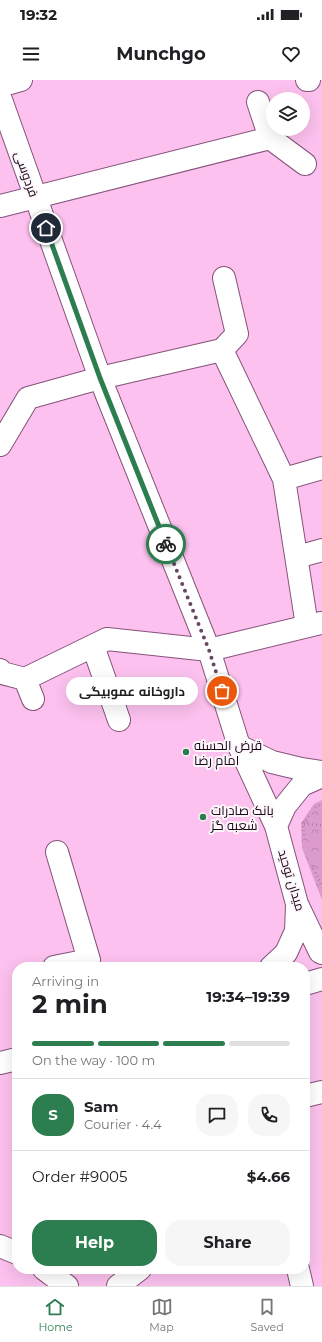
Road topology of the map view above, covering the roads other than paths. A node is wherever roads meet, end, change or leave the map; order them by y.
1 (21, 80) edge
2 (0, 86) edge
3 (0, 97) edge
4 (258, 102) dead end
5 (270, 138) junction
6 (305, 164) dead end
7 (35, 198) junction
8 (0, 206) edge
9 (224, 278) dead end
10 (222, 350) junction
11 (100, 378) junction
12 (4, 433) edge
13 (322, 468) edge
14 (284, 478) junction
15 (322, 550) edge
16 (297, 557) junction
17 (315, 624) edge
18 (93, 646) junction
19 (209, 650) junction
20 (0, 670) edge
21 (25, 679) junction
22 (32, 699) dead end
23 (119, 720) dead end
24 (239, 746) junction
25 (322, 772) edge
26 (322, 776) edge
27 (276, 826) junction
28 (57, 852) dead end
29 (297, 904) junction
30 (322, 953) edge
31 (79, 962) edge
32 (276, 962) edge
33 (322, 980) edge
34 (310, 983) edge
35 (12, 1060) edge
36 (0, 1063) edge
37 (322, 1092) edge
38 (310, 1095) edge
39 (0, 1246) edge
40 (12, 1251) edge
41 (51, 1274) edge
42 (134, 1274) edge
43 (299, 1274) edge
44 (67, 1286) edge
45 (118, 1286) edge
46 (302, 1286) edge

1 - 2 street
3 - 7 street, فردوسی
4 - 5 street
5 - 6 street
5 - 7 street
7 - 8 street
7 - 11 street, فردوسی
9 - 10 street
10 - 11 street
10 - 14 street
11 - 12 street
11 - 19 street, فردوسی
13 - 14 street
14 - 16 street
15 - 16 street
16 - 17 street
17 - 19 street
18 - 19 street
18 - 21 street
18 - 23 street
19 - 24 street, فردوسی
20 - 21 street
21 - 22 street
24 - 25 street
24 - 27 street, فردوسی
26 - 27 street
27 - 29 street, میدان توحید
28 - 31 street
29 - 30 street, میدان توحید
29 - 32 street
33 - 34 street
35 - 36 street
37 - 38 street
39 - 40 street
41 - 44 street
42 - 45 street
43 - 46 street

